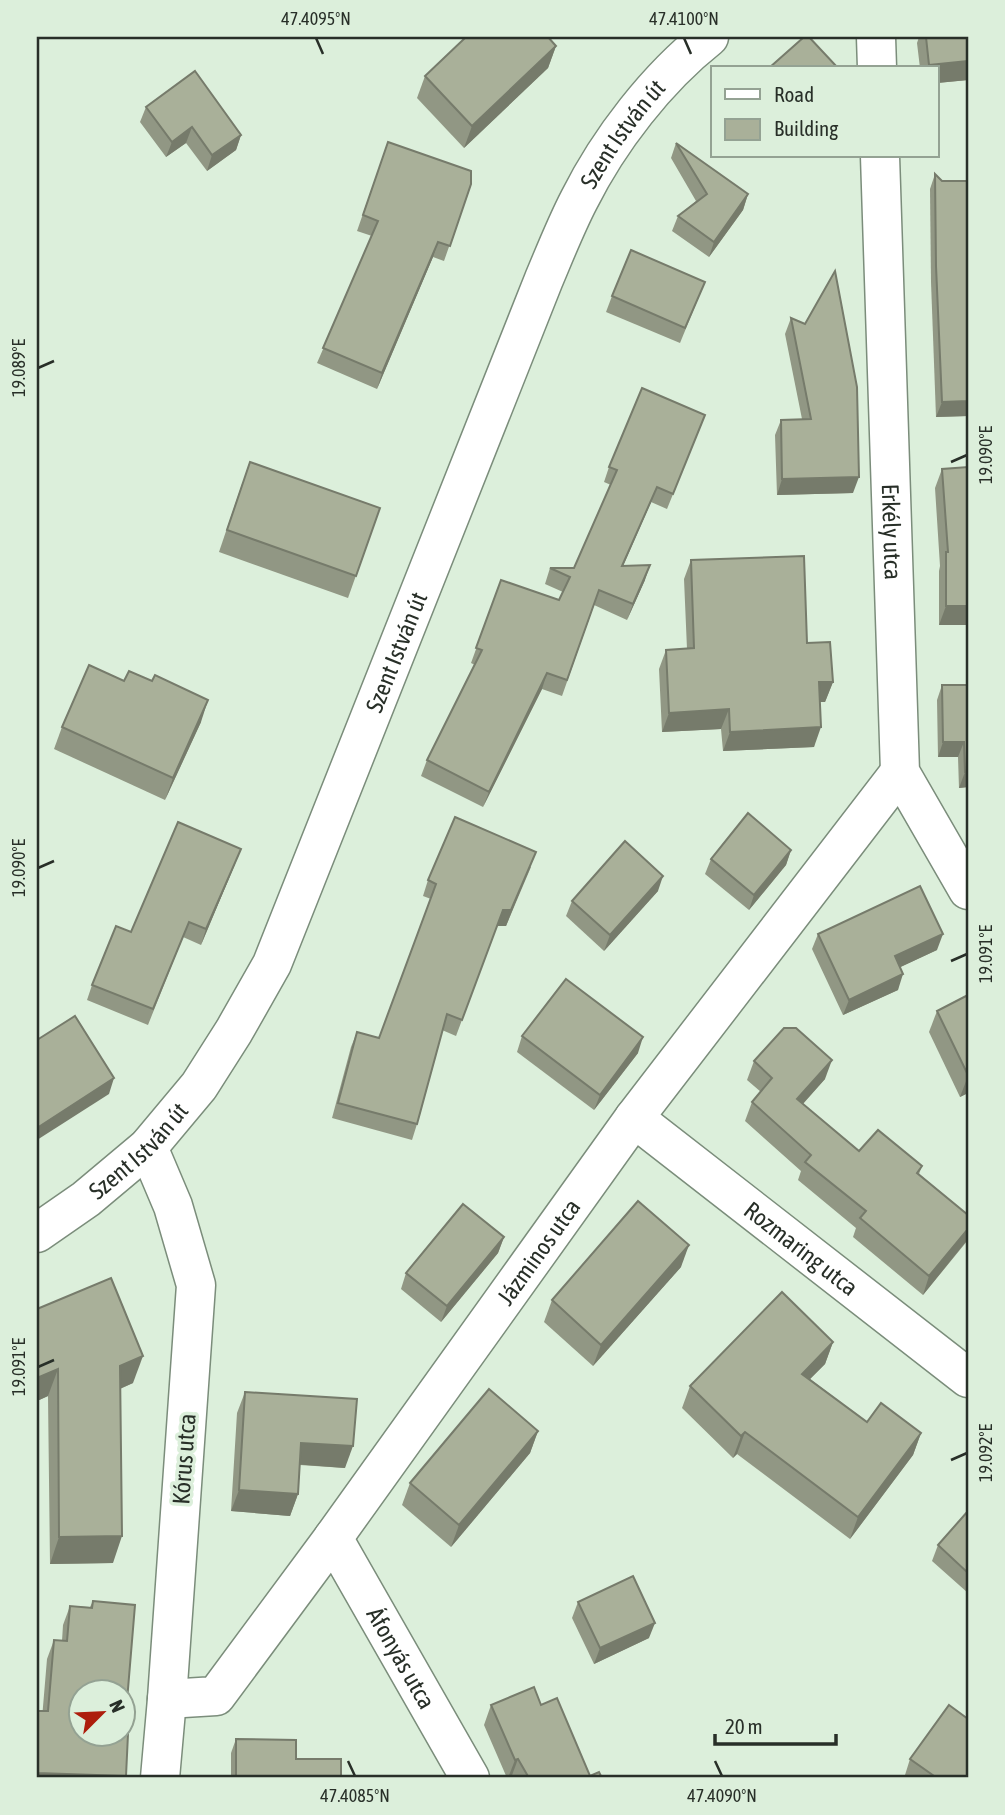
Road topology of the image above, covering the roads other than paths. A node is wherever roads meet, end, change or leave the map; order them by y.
1 (709, 37) edge
2 (876, 37) edge
3 (877, 66) edge
4 (880, 158) edge
5 (900, 772) junction
6 (968, 890) edge
7 (634, 1118) junction
8 (148, 1147) junction
9 (37, 1233) edge
10 (968, 1378) edge
11 (333, 1538) junction
12 (167, 1699) junction
13 (160, 1778) edge
14 (470, 1778) edge

1 - 8 street, Szent István út
2 - 3 street
4 - 5 street, Erkély utca
5 - 6 street, Erkély utca
5 - 7 street, Jázminos utca
7 - 10 street, Rozmaring utca
7 - 11 street, Jázminos utca
8 - 9 street, Szent István út
8 - 12 street, Kórus utca
11 - 12 street, Jázminos utca
11 - 14 street, Áfonyás utca
12 - 13 street, Kórus utca

